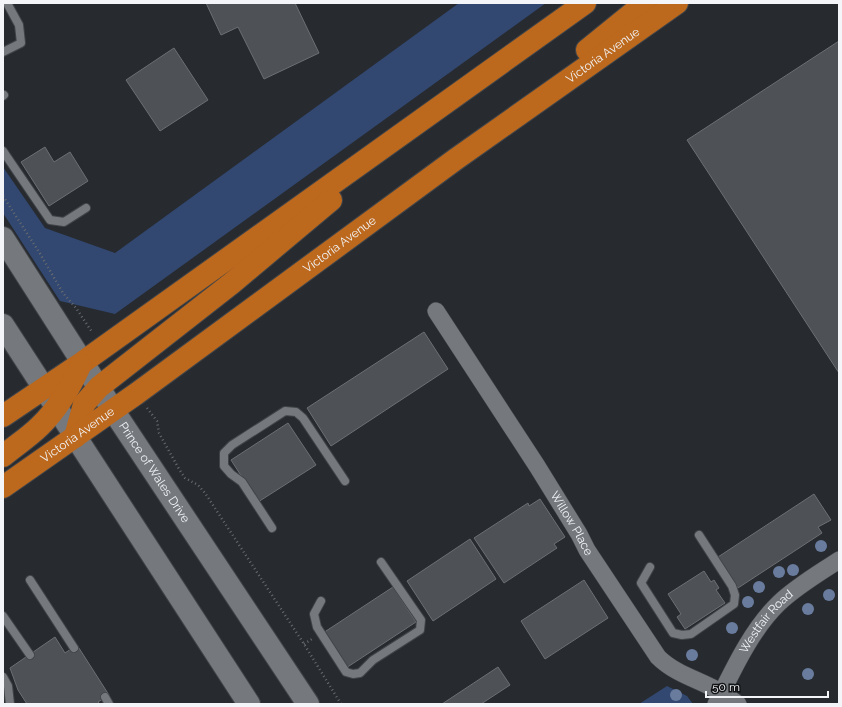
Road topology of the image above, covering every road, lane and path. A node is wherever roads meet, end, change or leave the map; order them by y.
1 (6, 3) edge
2 (585, 3) edge
3 (645, 3) edge
4 (676, 3) edge
5 (3, 52) edge
6 (467, 88) junction
7 (3, 151) edge
8 (456, 159) junction
9 (3, 196) edge
10 (86, 208) dead end
11 (3, 238) edge
12 (436, 311) dead end
13 (3, 325) edge
14 (102, 348) junction
15 (83, 362) junction
16 (99, 387) junction
17 (43, 388) junction
18 (136, 394) junction
19 (56, 408) junction
20 (113, 410) junction
21 (3, 416) edge
22 (75, 437) junction
23 (3, 456) edge
24 (345, 481) dead end
25 (3, 488) edge
26 (272, 528) dead end
27 (699, 535) dead end
28 (839, 560) edge
29 (381, 562) dead end
30 (650, 567) dead end
31 (30, 580) dead end
32 (321, 601) dead end
33 (3, 616) edge
34 (74, 648) dead end
35 (30, 654) dead end
36 (3, 677) edge
37 (719, 698) edge
38 (10, 704) edge
39 (249, 704) edge
40 (308, 704) edge
41 (341, 704) edge
42 (738, 704) edge

1 - 5 lane
2 - 6 highway
3 - 8 highway
4 - 8 highway, Victoria Avenue
6 - 14 highway
6 - 16 highway
7 - 10 lane
8 - 18 highway, Victoria Avenue
9 - 14 path
11 - 15 main road, Prince of Wales Drive
12 - 37 street, Willow Place
13 - 17 main road
14 - 15 highway
15 - 16 main road, Prince of Wales Drive
15 - 17 highway
15 - 19 highway
16 - 20 main road, Prince of Wales Drive
16 - 22 highway
17 - 19 main road
17 - 21 highway
18 - 20 highway, Victoria Avenue
18 - 41 path
19 - 22 main road
19 - 23 highway
20 - 22 highway, Victoria Avenue
20 - 40 main road, Prince of Wales Drive
22 - 25 highway, Victoria Avenue
22 - 39 main road
24 - 26 lane
27 - 30 lane
28 - 37 street, Westfair Road
29 - 32 lane
31 - 34 lane
33 - 35 lane
36 - 38 lane
37 - 42 street, Willow Place

